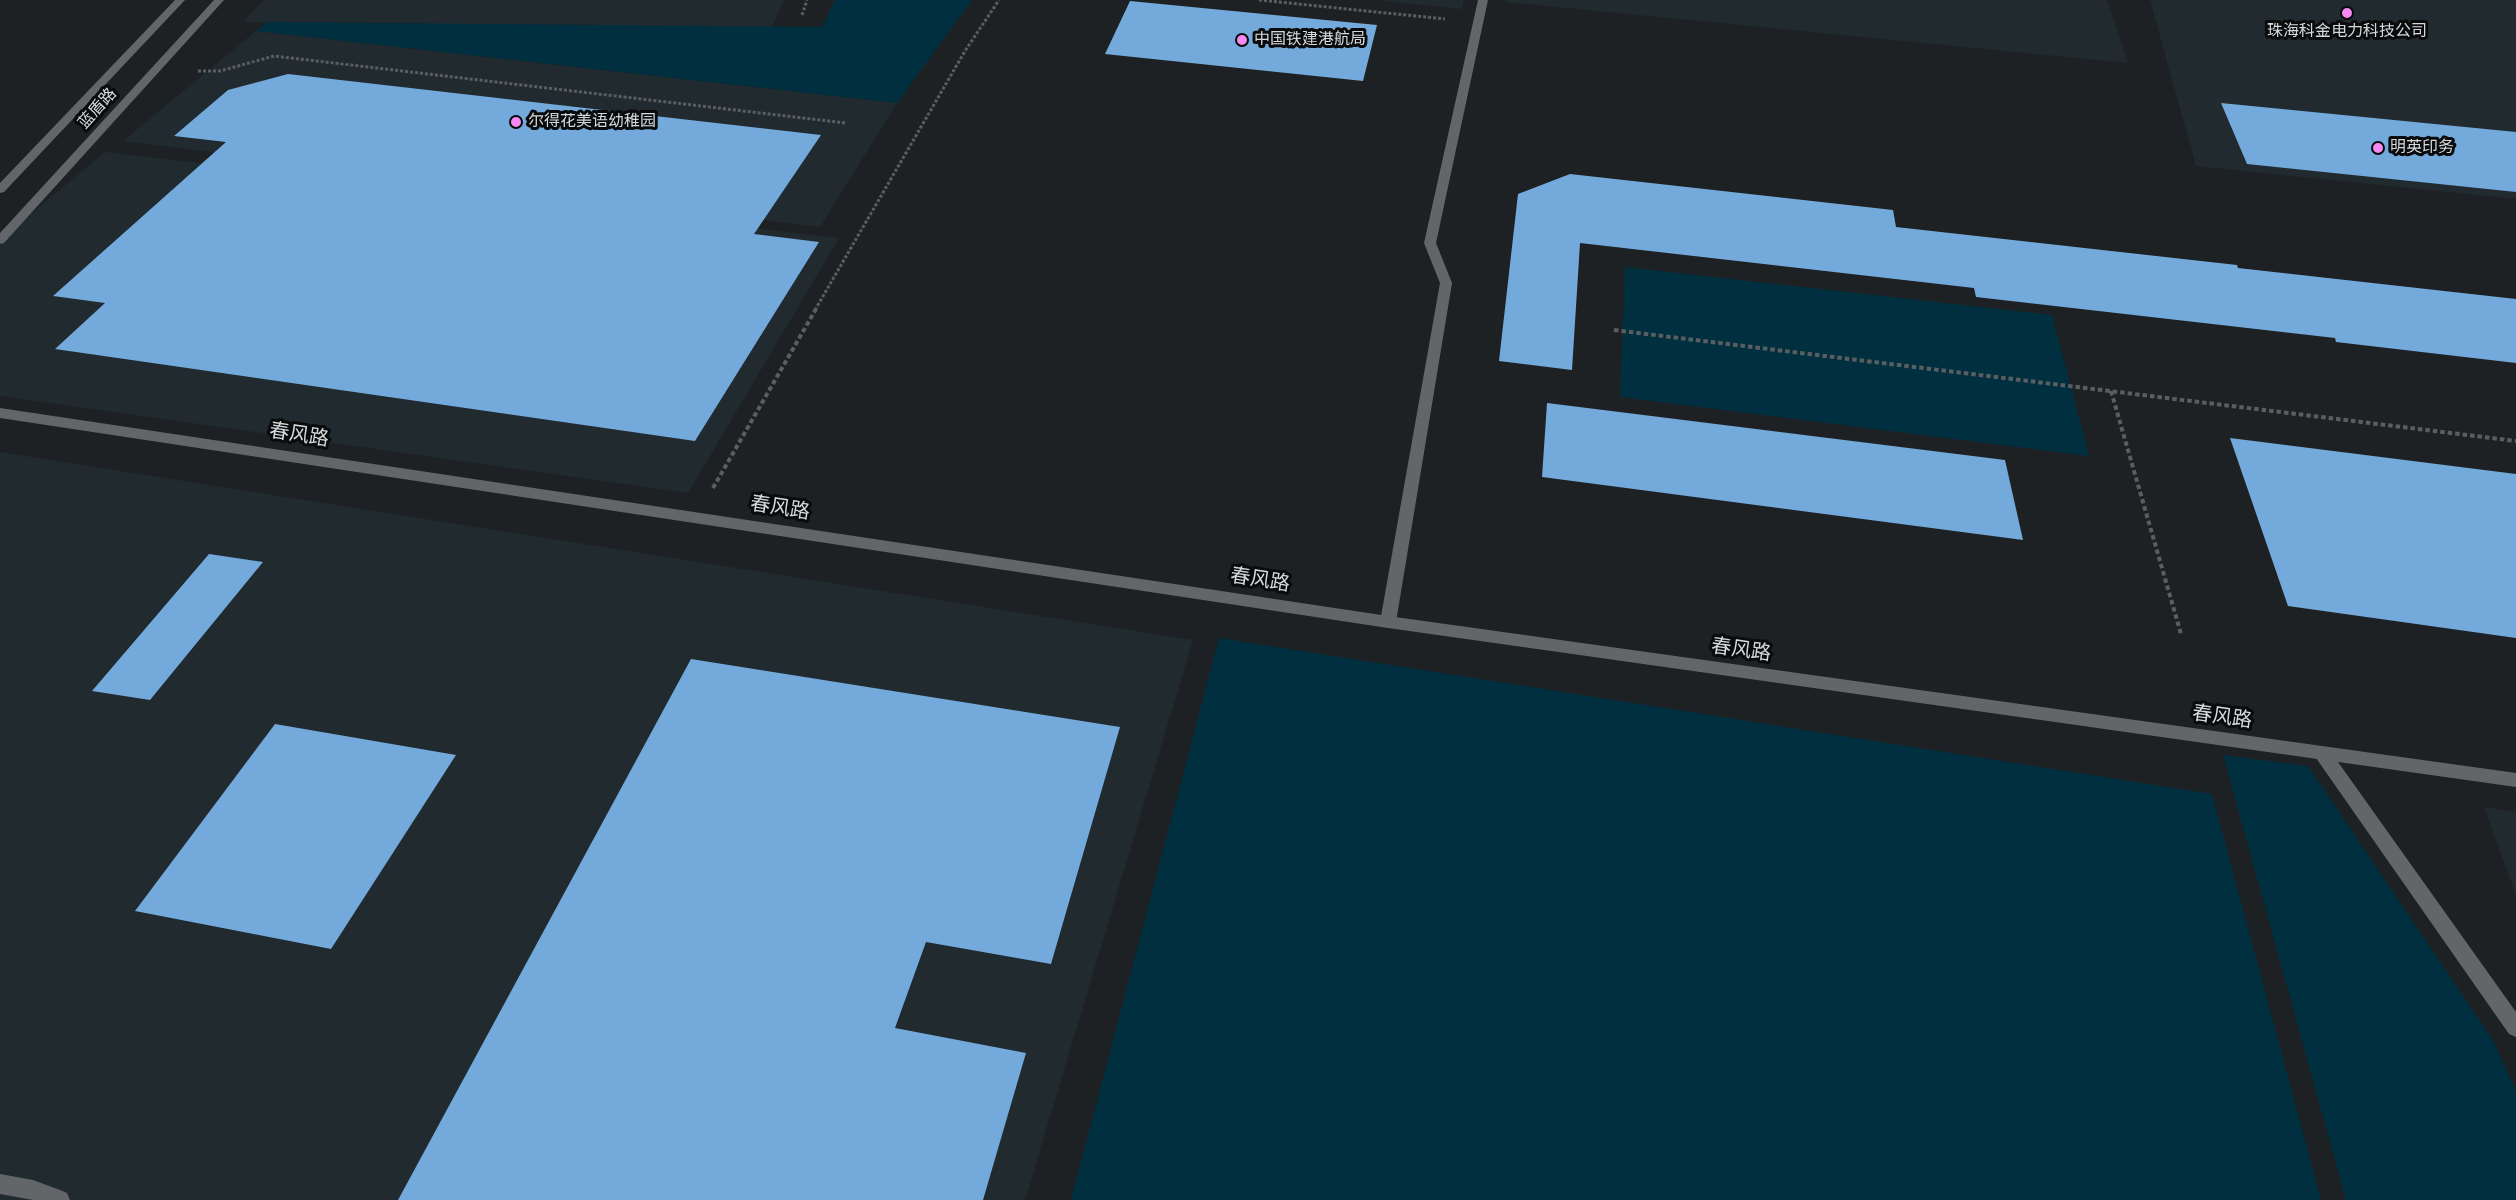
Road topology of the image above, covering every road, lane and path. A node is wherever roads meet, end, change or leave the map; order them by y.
1 (180, 0) edge
2 (219, 0) edge
3 (807, 0) edge
4 (999, 0) edge
5 (1259, 0) edge
6 (1483, 0) edge
7 (802, 15) dead end
8 (1479, 22) junction
9 (154, 71) junction
10 (846, 123) dead end
11 (0, 190) edge
12 (0, 240) edge
13 (1614, 330) dead end
14 (2111, 391) junction
15 (0, 413) edge
16 (2516, 441) edge
17 (696, 517) junction
18 (1388, 622) junction
19 (2181, 634) dead end
20 (2322, 753) junction
21 (2516, 780) edge
22 (2516, 1028) edge
23 (0, 1184) edge
24 (60, 1200) edge

1 - 11 street, 蓝盾路
2 - 9 street, 蓝盾路
3 - 7 path
4 - 17 path
5 - 8 path
6 - 8 street
8 - 18 street
9 - 10 path
9 - 12 street, 蓝盾路
13 - 14 path
14 - 16 path
14 - 19 path
15 - 17 street, 春风路
17 - 18 street, 春风路
18 - 20 street, 春风路
20 - 21 street, 春风路
20 - 22 street
23 - 24 street

